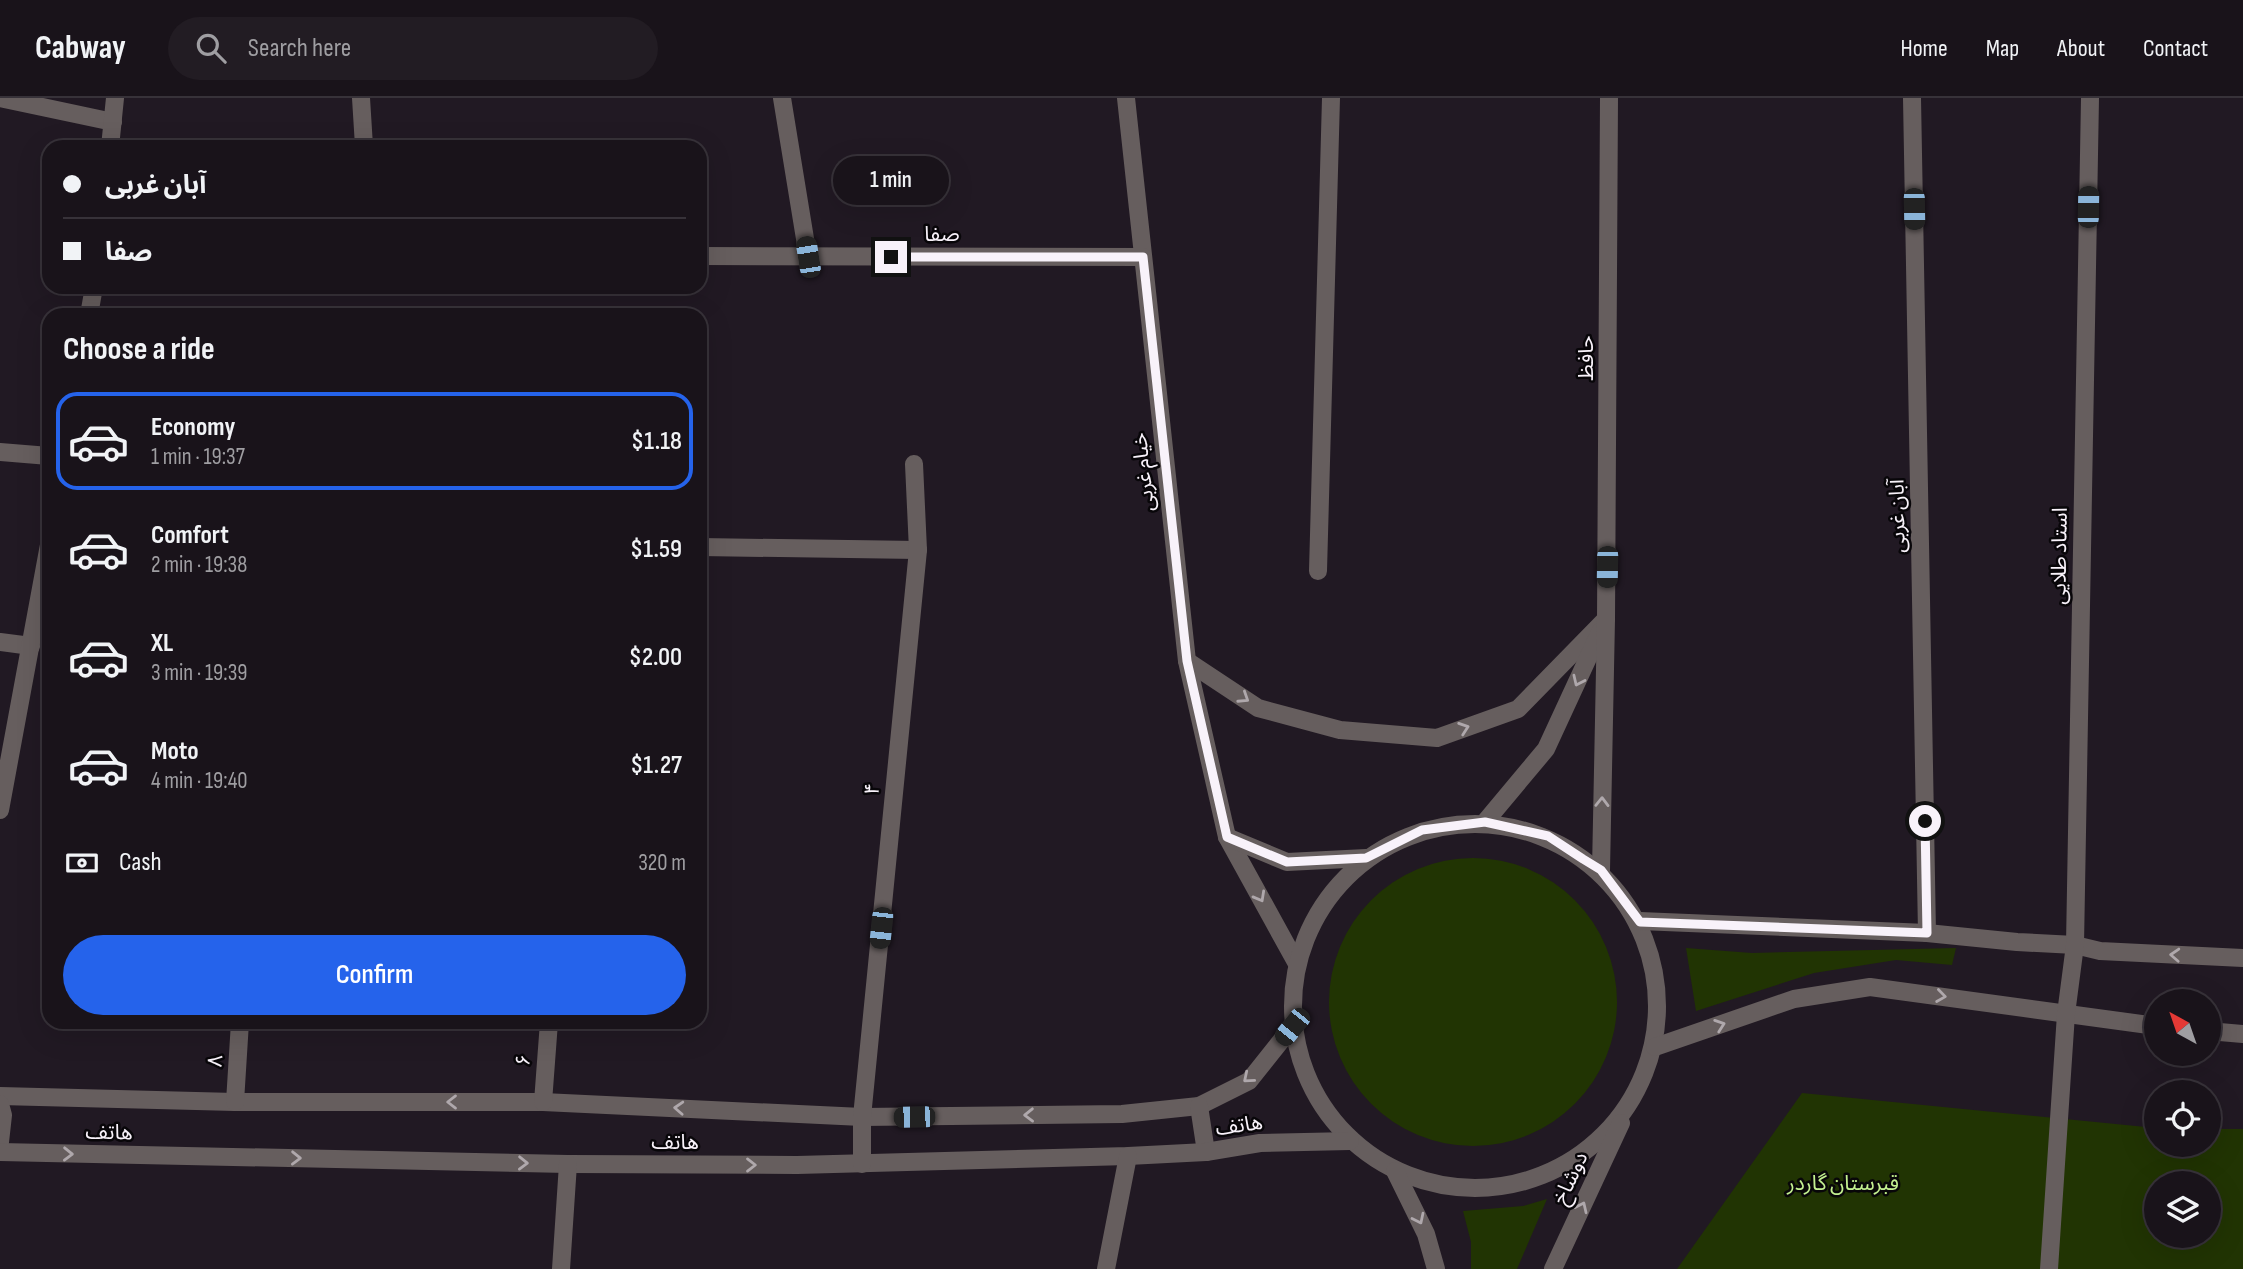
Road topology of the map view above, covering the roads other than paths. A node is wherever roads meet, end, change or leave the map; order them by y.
1 (0, 98) edge
2 (115, 98) edge
3 (361, 98) edge
4 (782, 98) edge
5 (1126, 98) edge
6 (1331, 98) edge
7 (1609, 98) edge
8 (1912, 98) edge
9 (2090, 98) edge
10 (113, 122) junction
11 (111, 140) edge
12 (364, 140) edge
13 (707, 256) edge
14 (808, 257) junction
15 (1143, 257) junction
16 (0, 452) edge
17 (42, 455) edge
18 (914, 464) dead end
19 (707, 547) edge
20 (918, 550) junction
21 (1318, 571) dead end
22 (42, 584) edge
23 (1606, 619) junction
24 (0, 642) edge
25 (31, 646) junction
26 (1187, 661) junction
27 (0, 810) edge
28 (1485, 822) junction
29 (1227, 837) junction
30 (1366, 858) junction
31 (1601, 870) junction
32 (1640, 922) junction
33 (1927, 933) junction
34 (2075, 945) junction
35 (2243, 958) edge
36 (1297, 964) junction
37 (2066, 1013) junction
38 (2144, 1024) edge
39 (1292, 1027) junction
40 (240, 1029) edge
41 (548, 1029) edge
42 (2221, 1032) edge
43 (2243, 1034) edge
44 (1655, 1047) junction
45 (0, 1096) edge
46 (235, 1102) junction
47 (543, 1102) junction
48 (0, 1104) edge
49 (1199, 1105) junction
50 (1629, 1105) junction
51 (862, 1117) junction
52 (1350, 1141) junction
53 (0, 1142) edge
54 (0, 1152) edge
55 (1206, 1152) junction
56 (1128, 1156) junction
57 (568, 1164) junction
58 (862, 1164) junction
59 (1395, 1171) junction
60 (561, 1269) edge
61 (1107, 1269) edge
62 (1436, 1269) edge
63 (1553, 1269) edge
64 (2049, 1269) edge

1 - 10 street
2 - 10 street
3 - 12 street
4 - 14 street
5 - 15 street, خیام غربی
6 - 21 street
7 - 23 street, حافظ
8 - 33 street, آبان غربی
9 - 34 street, استاد طلایی
10 - 11 street
13 - 14 street, صفا
14 - 15 street, صفا
15 - 26 street, خیام غربی
16 - 17 street
18 - 20 street, ۴
19 - 20 street
20 - 51 street, ۴
22 - 25 street
26 -> 23 street
23 -> 28 street
31 -> 23 street, حافظ
24 - 25 street
25 - 27 street
26 - 29 street, خیام غربی
28 - 30 street
28 - 31 street
29 - 30 street
29 -> 36 street, خیام غربی
30 - 36 street
31 - 32 street
32 - 33 street
32 - 44 street
33 - 34 street
35 -> 34 street
34 - 37 street, استاد طلایی
36 - 39 street
37 - 38 street
44 -> 37 street
37 - 64 street, استاد طلایی
39 -> 49 street, هاتف
39 - 52 street
40 - 46 street, ۸
41 - 47 street, ۶
42 - 43 street
44 - 50 street, دوشاخ
45 - 46 street, هاتف
47 -> 46 street, هاتف
51 -> 47 street, هاتف
48 - 53 street
49 -> 51 street, هاتف
49 - 55 street
50 - 59 street
63 -> 50 street, دوشاخ
51 - 58 street, ۴
52 - 55 street, هاتف
52 - 59 street
54 -> 57 street, هاتف
55 - 56 street, هاتف
56 - 58 street, هاتف
56 - 61 street
57 -> 58 street, هاتف
57 - 60 street
59 -> 62 street

